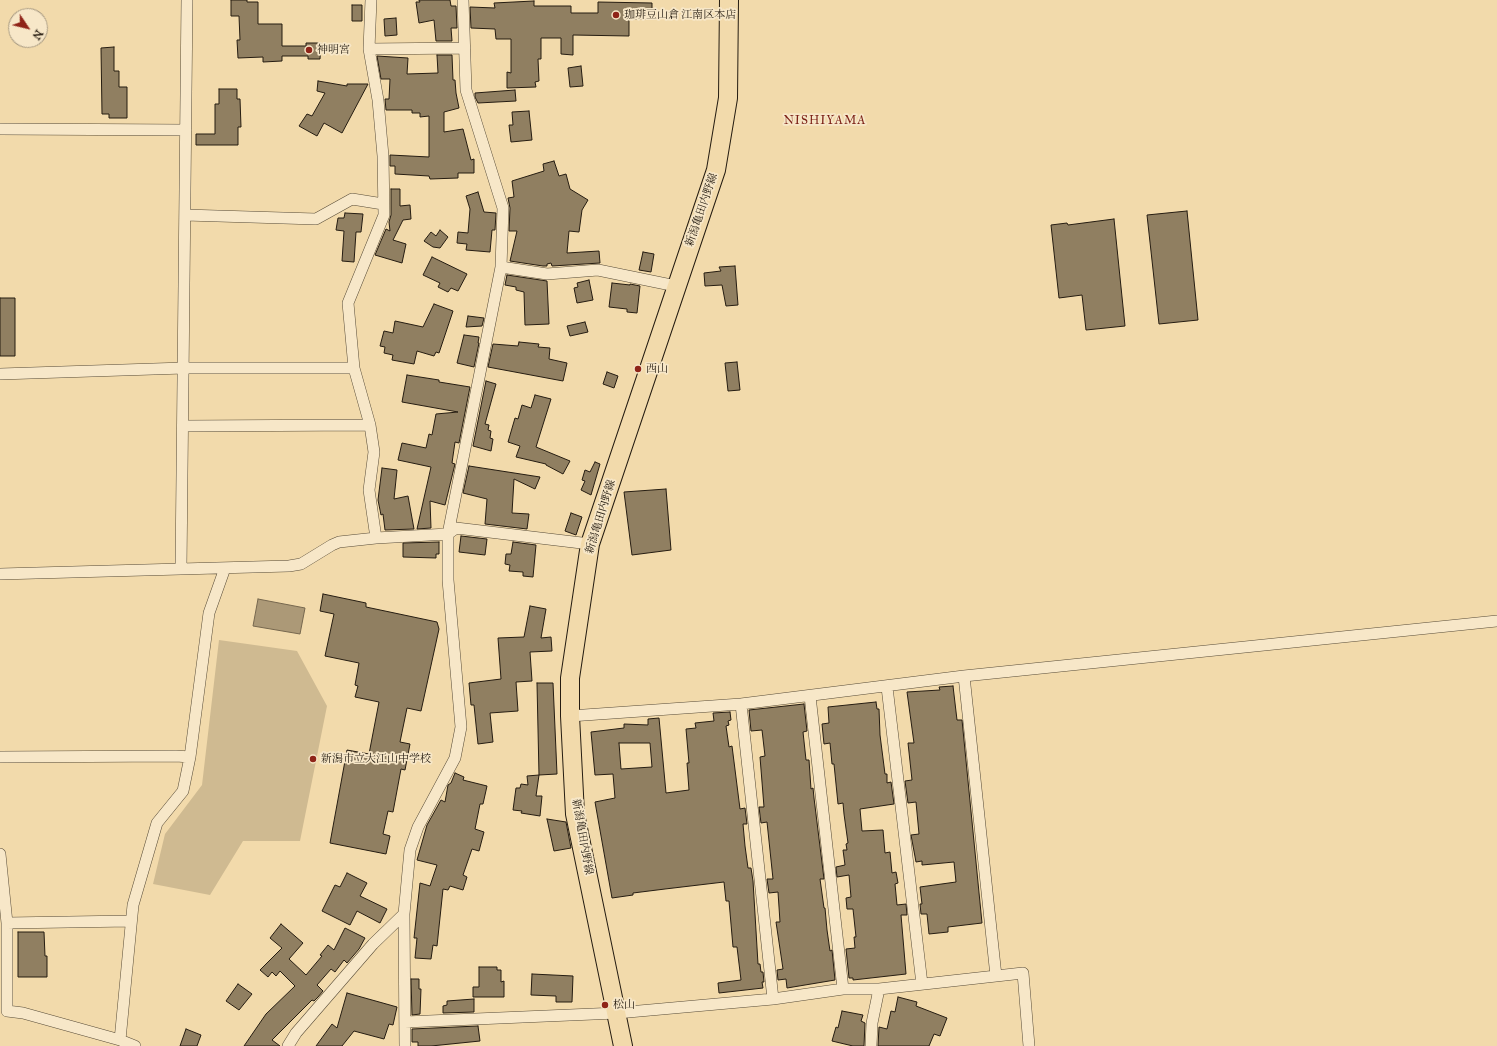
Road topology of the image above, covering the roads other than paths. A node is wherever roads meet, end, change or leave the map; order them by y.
1 (187, 0) edge
2 (371, 0) edge
3 (463, 0) edge
4 (730, 0) edge
5 (465, 48) junction
6 (369, 49) junction
7 (0, 129) edge
8 (186, 130) junction
9 (383, 204) junction
10 (185, 215) junction
11 (501, 267) junction
12 (676, 286) junction
13 (184, 368) junction
14 (354, 368) junction
15 (0, 374) edge
16 (370, 425) junction
17 (183, 426) junction
18 (448, 534) junction
19 (376, 538) junction
20 (590, 544) junction
21 (226, 568) junction
22 (181, 569) junction
23 (0, 574) edge
24 (1497, 621) edge
25 (964, 676) junction
26 (887, 687) junction
27 (810, 696) junction
28 (741, 704) junction
29 (570, 716) junction
30 (0, 757) edge
31 (190, 757) junction
32 (0, 854) edge
33 (404, 914) junction
34 (130, 921) junction
35 (7, 923) junction
36 (996, 976) junction
37 (922, 984) junction
38 (843, 989) junction
39 (879, 989) junction
40 (773, 999) junction
41 (617, 1013) junction
42 (405, 1022) junction
43 (120, 1040) junction
44 (135, 1046) edge
45 (288, 1046) edge
46 (405, 1046) edge
47 (623, 1046) edge
48 (871, 1046) edge
49 (1029, 1046) edge

1 - 8 street
2 - 6 street
3 - 5 street
4 - 12 main road, 新潟亀田内野線
5 - 6 street
5 - 11 street
6 - 9 street
7 - 8 street
8 - 10 street
9 - 10 street
9 - 14 street
10 - 13 street
11 - 12 street
11 - 18 street
12 - 20 main road, 新潟亀田内野線
13 - 14 street
13 - 15 street
13 - 17 street
14 - 16 street
16 - 17 street
16 - 19 street
17 - 22 street
18 - 19 street
18 - 20 street
18 - 33 street
19 - 21 street
20 - 29 main road, 新潟亀田内野線
21 - 22 street
21 - 31 street
22 - 23 street
24 - 25 street
25 - 26 street
25 - 36 street
26 - 27 street
26 - 37 street
27 - 28 street
27 - 38 street
28 - 29 street
28 - 40 street
29 - 41 main road, 新潟亀田内野線
30 - 31 street
31 - 34 street
32 - 35 street
33 - 42 street
33 - 45 street
34 - 35 street
34 - 43 street
35 - 43 street
36 - 37 street
36 - 49 street
37 - 39 street
38 - 39 street
38 - 40 street
39 - 48 street
40 - 41 street
41 - 42 street
41 - 47 main road, 新潟亀田内野線
42 - 46 street
43 - 44 street

